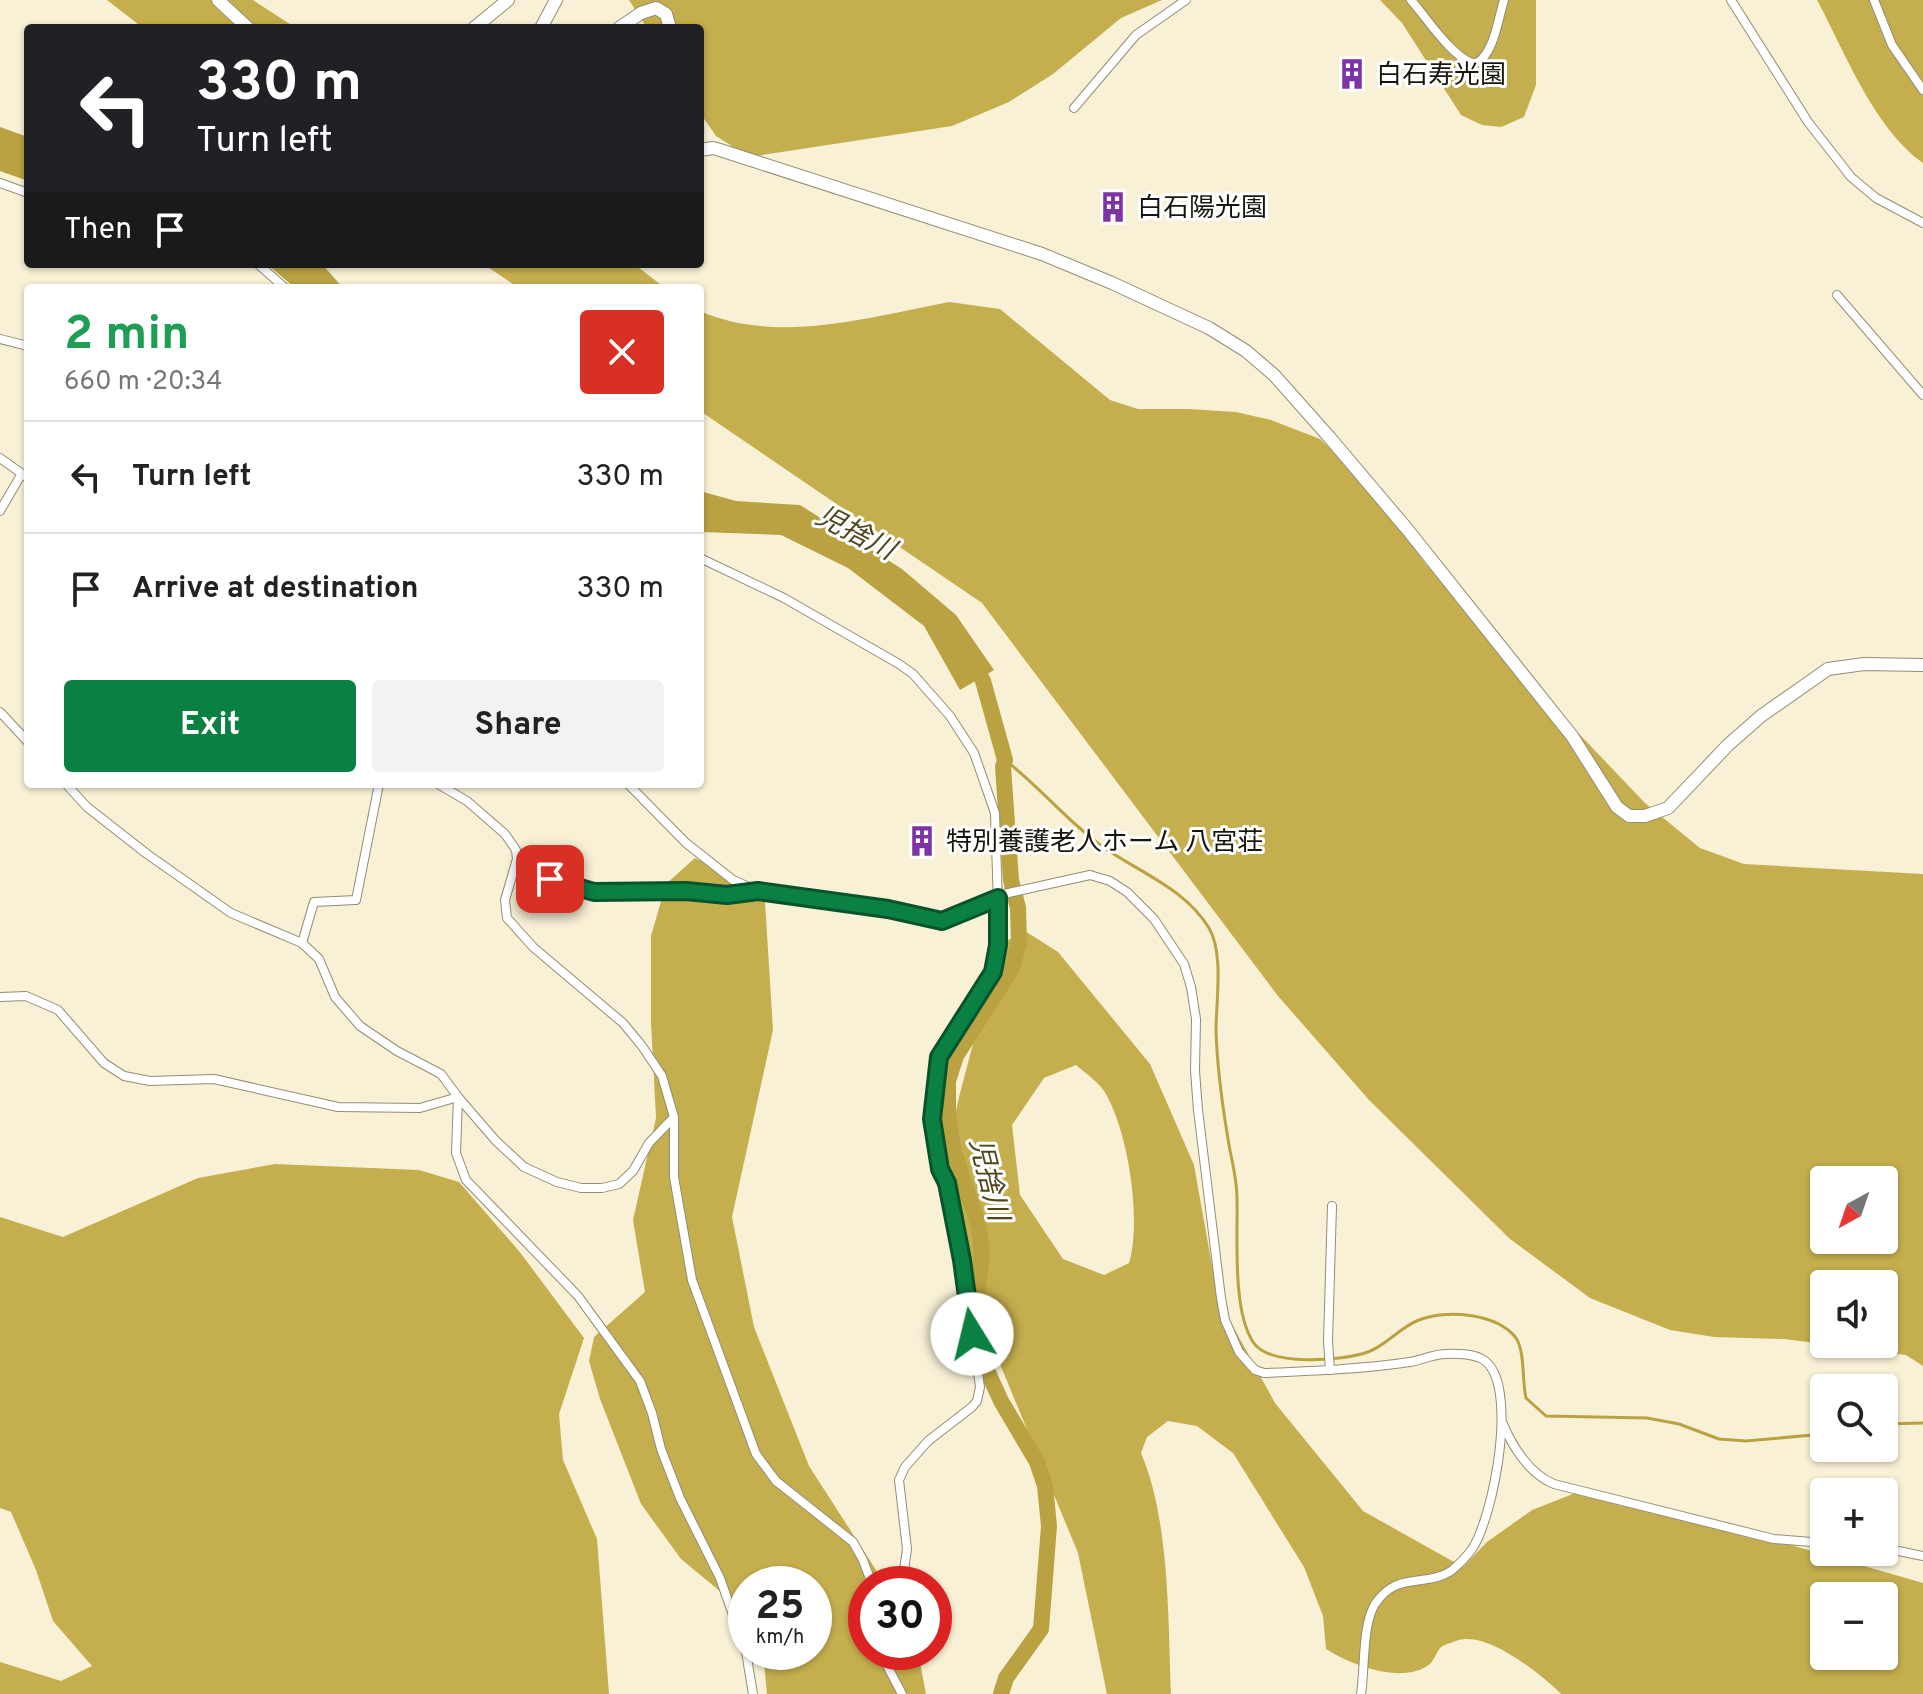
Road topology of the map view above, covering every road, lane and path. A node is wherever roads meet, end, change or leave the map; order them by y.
1 (218, 0) edge
2 (508, 0) edge
3 (556, 0) edge
4 (1186, 0) edge
5 (1411, 0) edge
6 (1504, 0) edge
7 (1731, 0) edge
8 (1874, 0) edge
9 (244, 24) edge
10 (479, 24) edge
11 (543, 24) edge
12 (625, 24) edge
13 (669, 24) edge
14 (1923, 90) edge
15 (1074, 108) dead end
16 (704, 149) edge
17 (0, 183) edge
18 (24, 192) edge
19 (1923, 223) edge
20 (262, 268) edge
21 (280, 284) edge
22 (1837, 295) dead end
23 (0, 339) edge
24 (24, 345) edge
25 (1923, 395) edge
26 (0, 458) edge
27 (24, 475) edge
28 (24, 477) edge
29 (0, 511) edge
30 (704, 560) edge
31 (1923, 665) edge
32 (0, 712) edge
33 (24, 738) edge
34 (70, 788) edge
35 (378, 788) edge
36 (445, 788) edge
37 (632, 788) edge
38 (516, 863) junction
39 (758, 891) junction
40 (1001, 896) junction
41 (302, 943) junction
42 (0, 997) edge
43 (458, 1097) junction
44 (674, 1117) junction
45 (1332, 1206) dead end
46 (1330, 1370) junction
47 (1503, 1424) junction
48 (1810, 1542) edge
49 (1898, 1551) edge
50 (1923, 1556) edge
51 (865, 1566) edge
52 (905, 1566) edge
53 (728, 1601) edge
54 (749, 1670) edge
55 (889, 1670) edge
56 (753, 1694) edge
57 (902, 1694) edge
58 (1361, 1694) edge

1 - 9 street
2 - 10 street
3 - 11 street
4 - 15 street
5 - 6 street
7 - 19 street
8 - 14 street
12 - 13 street
16 - 31 street
17 - 18 street
20 - 21 street
22 - 25 street
23 - 24 street
26 - 27 street
28 - 29 street
30 - 40 street
32 - 33 street
34 - 41 street
35 - 41 street
36 - 38 street
37 - 39 street
38 - 39 street
38 - 44 street
39 - 40 street
40 - 46 street
40 - 52 street
41 - 43 street
42 - 43 street
43 - 44 street
43 - 53 street
44 - 51 street
45 - 46 street
46 - 47 street
47 - 48 street
47 - 58 street
49 - 50 street
54 - 56 street
55 - 57 street

